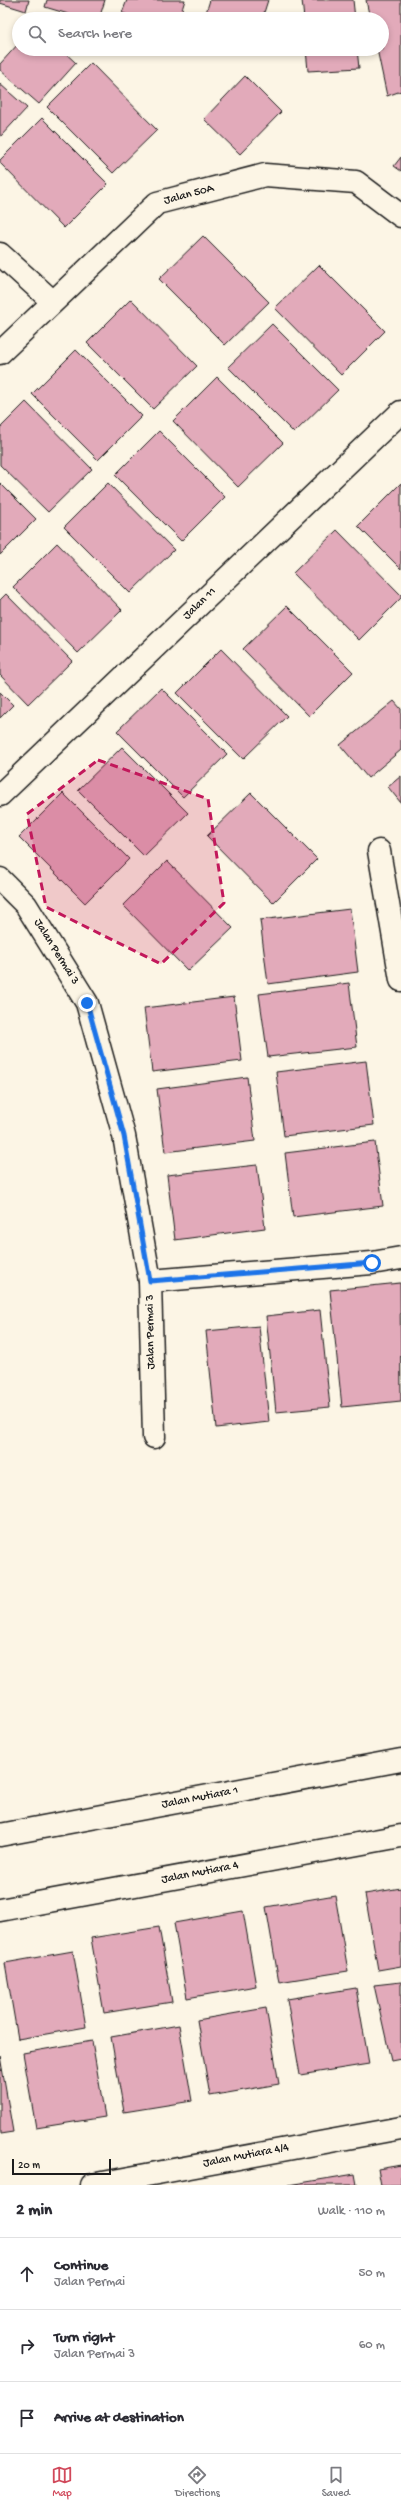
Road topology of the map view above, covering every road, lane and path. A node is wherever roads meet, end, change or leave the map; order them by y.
1 (401, 216) edge
2 (0, 254) edge
3 (52, 301) junction
4 (0, 353) edge
5 (401, 412) edge
6 (0, 795) edge
7 (379, 851) dead end
8 (0, 879) edge
9 (401, 980) edge
10 (401, 1258) edge
11 (150, 1281) junction
12 (154, 1437) dead end
13 (401, 1760) edge
14 (0, 1836) edge
15 (401, 1836) edge
16 (0, 1910) edge
17 (401, 2128) edge
18 (92, 2185) edge

1 - 3 street, Jalan 50A
2 - 3 street
3 - 4 street, Jalan 50A
5 - 6 street, Jalan 11
7 - 9 street
8 - 11 street, Jalan Permai 3
10 - 11 street
11 - 12 street, Jalan Permai 3
13 - 14 street, Jalan Mutiara 1
15 - 16 street, Jalan Mutiara 4
17 - 18 street, Jalan Mutiara 4/4

